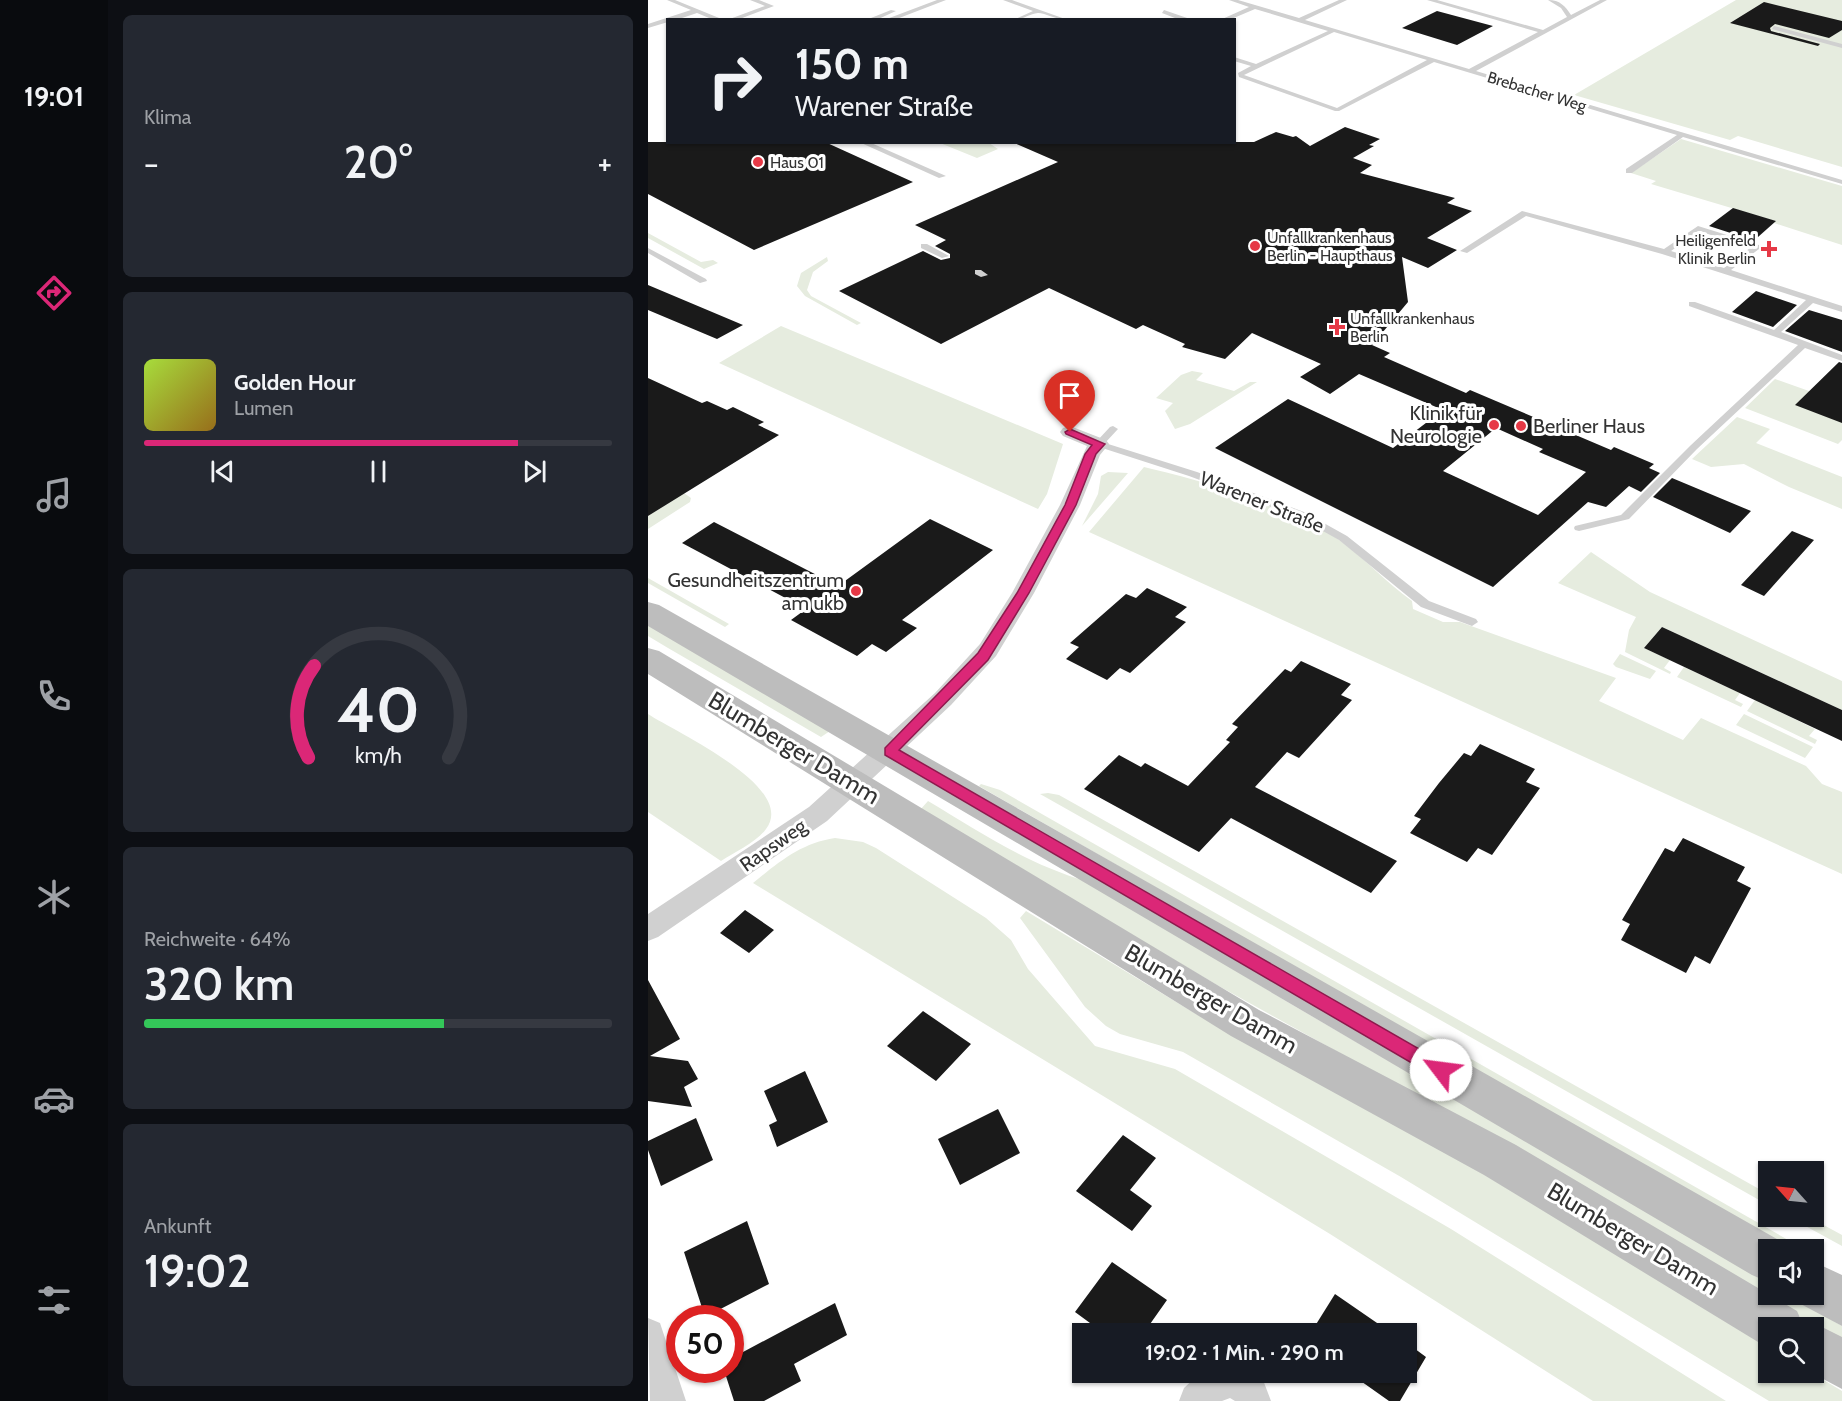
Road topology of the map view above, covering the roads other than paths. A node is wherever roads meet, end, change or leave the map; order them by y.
1 (670, 0) edge
2 (698, 0) edge
3 (753, 0) edge
4 (919, 0) edge
5 (943, 0) edge
6 (1006, 0) edge
7 (1232, 0) edge
8 (1344, 0) edge
9 (1430, 0) edge
10 (1551, 0) edge
11 (1604, 0) edge
12 (683, 5) junction
13 (1254, 7) junction
14 (698, 10) junction
15 (1039, 11) junction
16 (1164, 12) dead end
17 (674, 18) edge
18 (716, 18) edge
19 (736, 18) edge
20 (873, 18) edge
21 (893, 18) edge
22 (1019, 18) edge
23 (1059, 18) edge
24 (1182, 18) edge
25 (1229, 18) edge
26 (1570, 18) junction
27 (1299, 20) junction
28 (666, 21) edge
29 (648, 26) edge
30 (1774, 28) dead end
31 (1334, 30) junction
32 (1544, 32) junction
33 (1394, 40) dead end
34 (1382, 45) junction
35 (1842, 46) edge
36 (1430, 51) dead end
37 (1420, 56) junction
38 (1236, 60) edge
39 (1433, 60) junction
40 (1256, 66) junction
41 (1470, 71) junction
42 (1237, 73) edge
43 (1683, 134) junction
44 (867, 144) edge
45 (1629, 171) dead end
46 (942, 176) dead end
47 (1842, 182) edge
48 (924, 246) dead end
49 (648, 250) edge
50 (1464, 251) dead end
51 (1665, 252) junction
52 (945, 256) dead end
53 (1725, 271) junction
54 (703, 281) dead end
55 (1812, 299) junction
56 (1692, 303) dead end
57 (1842, 309) edge
58 (1775, 333) junction
59 (1804, 344) junction
60 (1842, 357) edge
61 (1070, 432) dead end
62 (1106, 436) junction
63 (1579, 528) dead end
64 (648, 612) edge
65 (1472, 622) dead end
66 (648, 659) edge
67 (890, 751) junction
68 (854, 784) junction
69 (648, 929) edge
70 (1758, 1254) edge
71 (1824, 1292) edge
72 (1842, 1302) edge
73 (1762, 1317) edge
74 (648, 1335) edge
75 (1824, 1353) edge
76 (1842, 1365) edge
77 (668, 1401) edge
78 (1197, 1401) edge
79 (1253, 1401) edge

1 - 12 lane
2 - 12 lane
3 - 19 lane
4 - 20 lane
5 - 21 lane
6 - 15 lane
7 - 13 lane, Brebacher Weg
8 - 27 lane
9 - 32 lane
10 - 26 lane
11 - 26 lane
12 - 14 lane
13 - 25 lane
13 - 27 lane, Brebacher Weg
14 - 17 lane
14 - 18 lane
15 - 22 lane
15 - 23 lane
16 - 24 lane
26 - 32 lane
27 - 31 lane, Brebacher Weg
28 - 29 lane
30 - 35 lane
31 - 34 lane, Brebacher Weg
31 - 40 lane
32 - 41 lane
33 - 34 lane
34 - 37 lane, Brebacher Weg
36 - 37 lane
37 - 39 lane, Brebacher Weg
38 - 40 lane
39 - 41 lane, Brebacher Weg
39 - 42 lane
40 - 42 lane
41 - 43 lane, Brebacher Weg
43 - 45 lane
43 - 47 lane, Brebacher Weg
44 - 46 lane
48 - 52 lane
49 - 54 lane
50 - 51 lane
51 - 53 lane
51 - 53 lane
53 - 55 lane
55 - 57 lane
55 - 58 lane
56 - 58 lane
58 - 59 lane
59 - 60 lane
59 - 63 lane
61 - 62 street, Warener Straße
62 - 65 lane, Warener Straße
62 - 67 street
64 - 67 main road, Blumberger Damm
66 - 68 main road, Blumberger Damm
67 - 68 street, Rapsweg
67 - 70 main road, Blumberger Damm
68 - 69 street, Rapsweg
68 - 73 main road, Blumberger Damm
71 - 72 main road
74 - 77 street
75 - 76 main road
78 - 79 street

